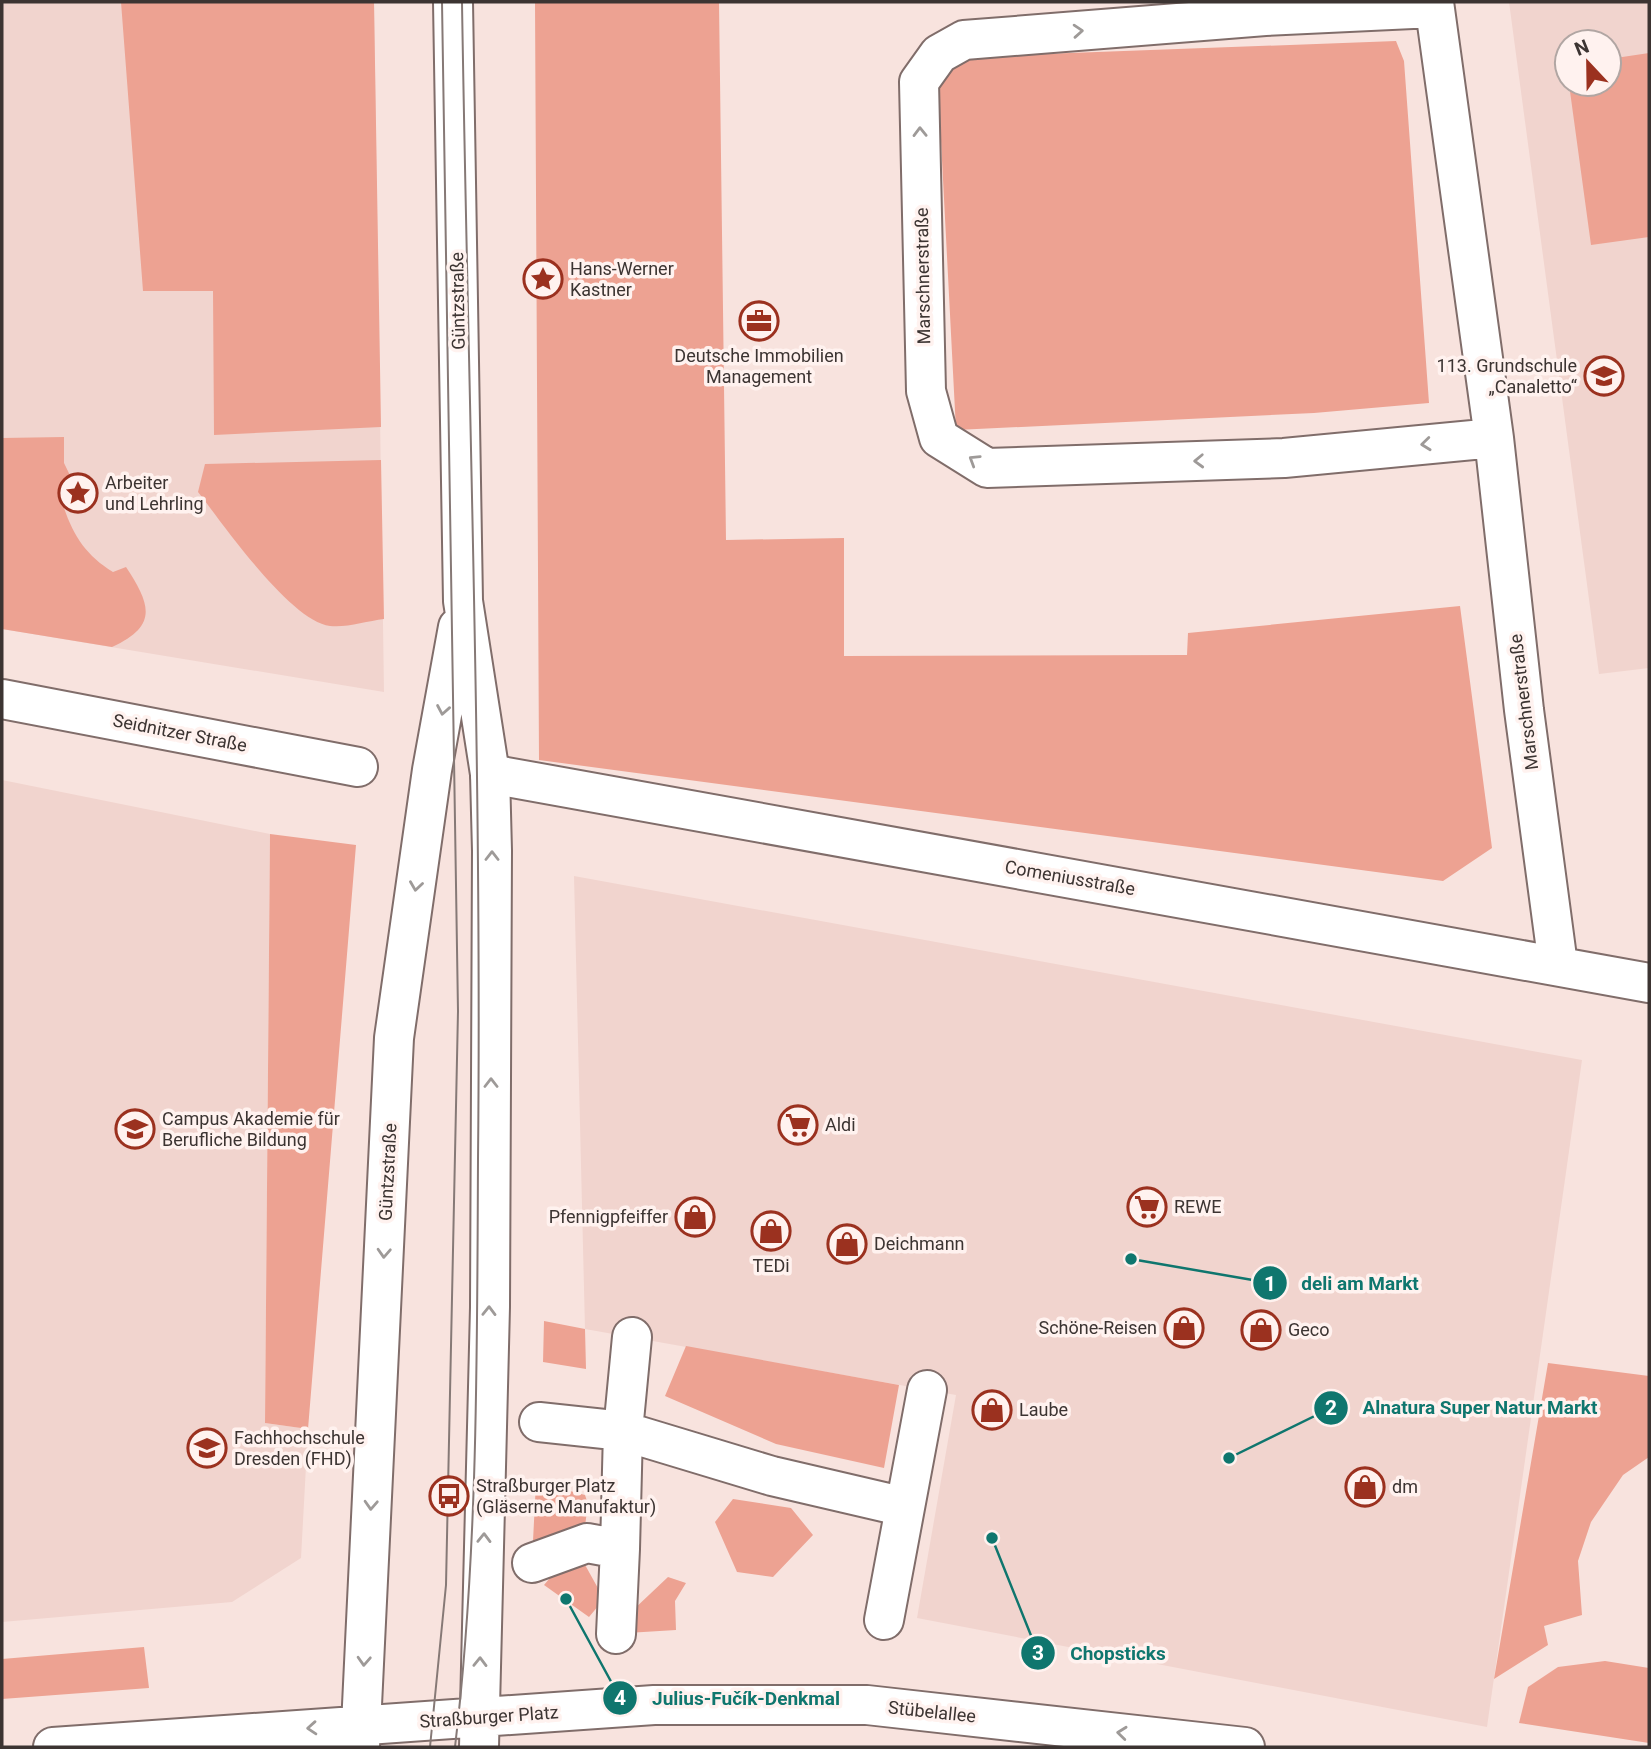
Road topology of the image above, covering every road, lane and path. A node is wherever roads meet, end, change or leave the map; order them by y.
1 (453, 2) edge
2 (1434, 5) edge
3 (1494, 438) junction
4 (463, 601) junction
5 (2, 699) edge
6 (358, 767) dead end
7 (490, 774) junction
8 (1558, 965) junction
9 (1649, 983) edge
10 (632, 1338) dead end
11 (927, 1390) dead end
12 (540, 1422) dead end
13 (623, 1431) junction
14 (905, 1507) junction
15 (620, 1549) junction
16 (532, 1563) dead end
17 (884, 1620) dead end
18 (616, 1634) dead end
19 (617, 1708) joint
20 (478, 1733) edge
21 (360, 1736) edge
22 (53, 1747) edge
23 (1245, 1747) edge

1 - 4 street, Güntzstraße
2 - 3 street, Marschnerstraße
3 -> 2 street, Marschnerstraße
3 - 8 street, Marschnerstraße
4 - 7 street, Güntzstraße
4 -> 21 street, Güntzstraße
5 - 6 street, Seidnitzer Straße
7 - 8 street, Comeniusstraße
20 -> 7 street, Güntzstraße
8 - 9 street, Comeniusstraße
10 - 13 street
11 - 14 street
12 - 13 street
13 - 14 street
13 - 15 street
14 - 17 street
15 - 16 street
15 - 18 street
19 - 20 street, Straßburger Platz
23 -> 19 street, Stübelallee
20 - 21 street, Straßburger Platz
21 -> 22 street, Straßburger Platz

